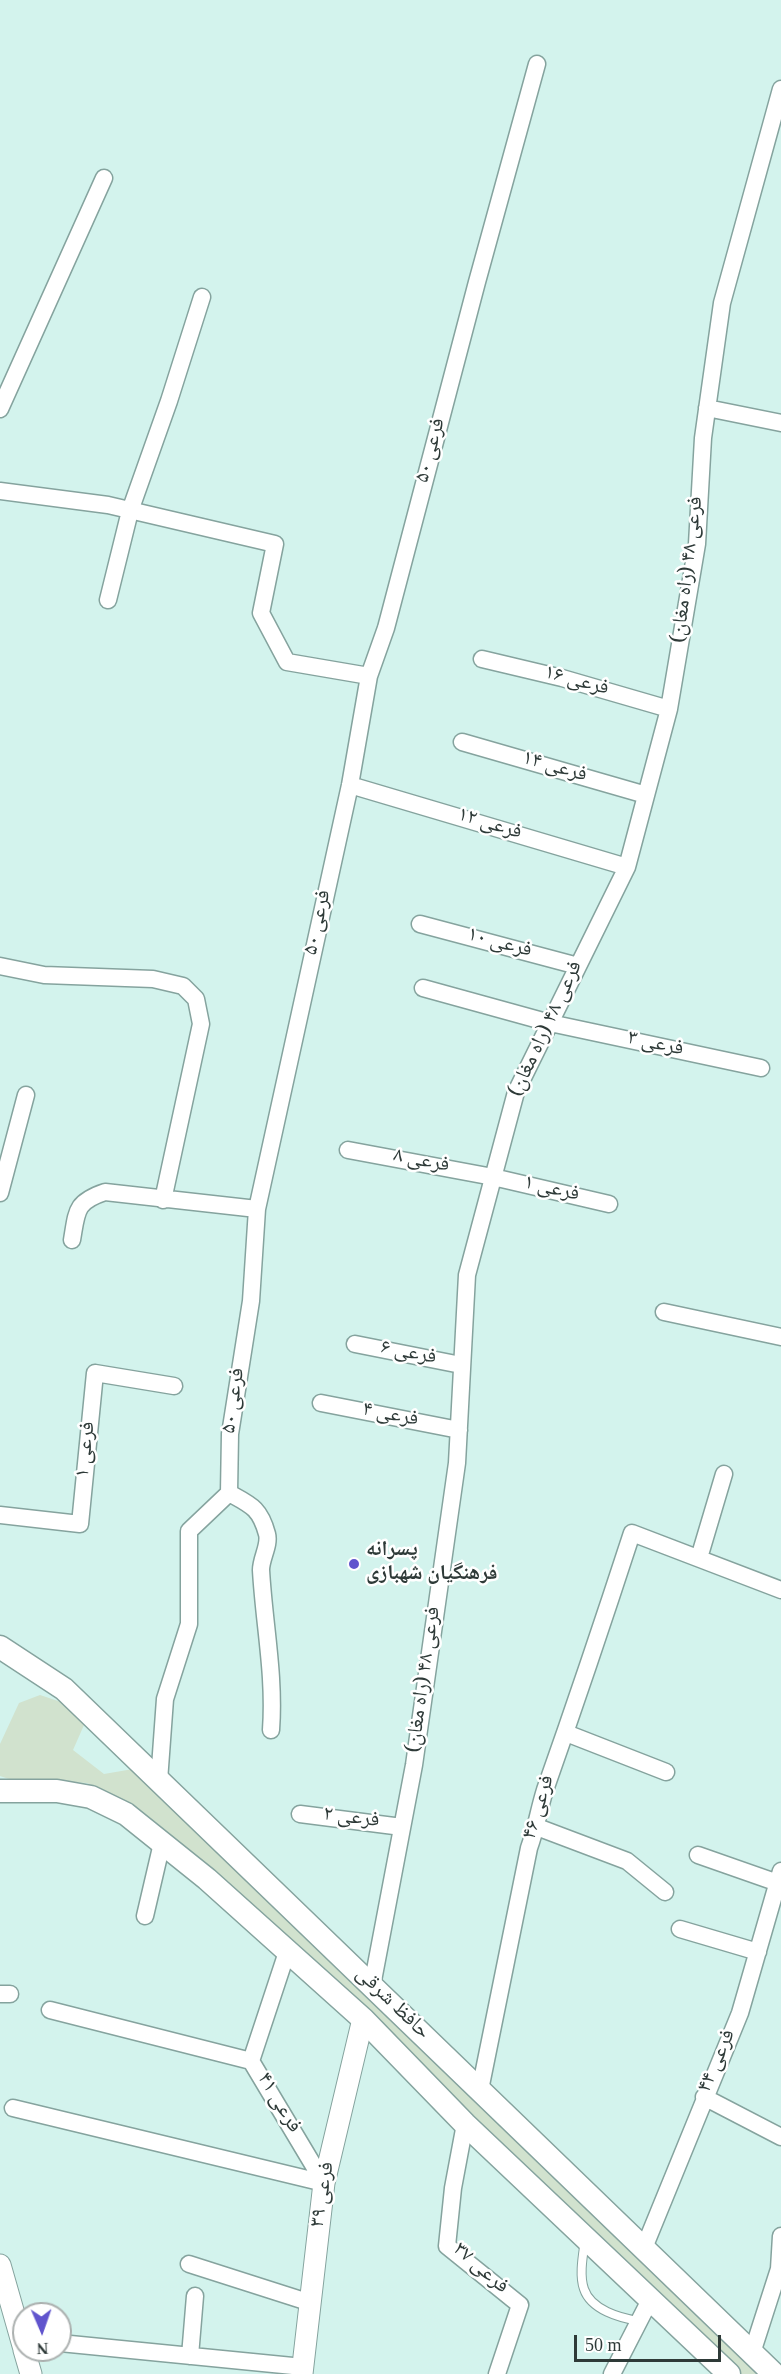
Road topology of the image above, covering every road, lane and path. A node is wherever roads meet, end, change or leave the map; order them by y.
1 (537, 64) dead end
2 (781, 88) edge
3 (104, 178) dead end
4 (202, 297) dead end
5 (707, 408) junction
6 (0, 409) edge
7 (781, 423) edge
8 (0, 491) edge
9 (130, 511) junction
10 (108, 600) dead end
11 (482, 659) dead end
12 (369, 676) junction
13 (669, 709) junction
14 (462, 742) dead end
15 (351, 785) junction
16 (646, 795) junction
17 (627, 867) junction
18 (420, 924) dead end
19 (0, 966) edge
20 (578, 966) junction
21 (423, 988) dead end
22 (550, 1023) junction
23 (761, 1068) dead end
24 (26, 1095) dead end
25 (348, 1150) dead end
26 (4, 1155) edge
27 (493, 1177) junction
28 (0, 1193) edge
29 (163, 1200) junction
30 (609, 1204) dead end
31 (257, 1209) junction
32 (72, 1240) dead end
33 (664, 1312) dead end
34 (781, 1337) edge
35 (355, 1344) dead end
36 (461, 1365) junction
37 (174, 1386) dead end
38 (321, 1403) dead end
39 (459, 1430) junction
40 (724, 1474) dead end
41 (229, 1493) junction
42 (0, 1515) edge
43 (699, 1558) junction
44 (781, 1590) edge
45 (0, 1647) edge
46 (271, 1730) dead end
47 (567, 1732) junction
48 (666, 1772) dead end
49 (159, 1781) junction
50 (0, 1791) edge
51 (300, 1814) dead end
52 (402, 1827) junction
53 (537, 1827) junction
54 (162, 1843) junction
55 (698, 1855) dead end
56 (779, 1877) edge
57 (665, 1892) dead end
58 (145, 1916) dead end
59 (680, 1929) dead end
60 (287, 1952) junction
61 (758, 1952) junction
62 (372, 1986) junction
63 (50, 2010) dead end
64 (363, 2019) junction
65 (251, 2061) junction
66 (480, 2090) junction
67 (704, 2097) junction
68 (13, 2109) dead end
69 (465, 2124) junction
70 (781, 2138) edge
71 (324, 2183) junction
72 (781, 2236) edge
73 (585, 2237) junction
74 (644, 2248) junction
75 (189, 2264) dead end
76 (0, 2265) edge
77 (195, 2296) dead end
78 (651, 2298) junction
79 (311, 2303) junction
80 (12, 2306) edge
81 (639, 2321) junction
82 (72, 2344) edge
83 (752, 2353) junction
84 (190, 2355) junction
85 (303, 2370) edge
86 (497, 2374) edge
87 (612, 2374) edge
88 (729, 2374) edge
89 (774, 2374) edge

1 - 12 street, فرعی ۵۰
2 - 5 street, فرعی ۴۸ (راه مغان)
3 - 6 street
4 - 9 street
5 - 7 street
5 - 13 street, فرعی ۴۸ (راه مغان)
8 - 9 street
9 - 10 street
9 - 12 street
11 - 13 street, فرعی ۱۶
12 - 15 street, فرعی ۵۰
13 - 16 street, فرعی ۴۸ (راه مغان)
14 - 16 street, فرعی ۱۴
15 - 17 street, فرعی ۱۲
15 - 31 street, فرعی ۵۰
16 - 17 street, فرعی ۴۸ (راه مغان)
17 - 20 street, فرعی ۴۸ (راه مغان)
18 - 20 street, فرعی ۱۰
19 - 29 street
20 - 22 street, فرعی ۴۸ (راه مغان)
21 - 22 street, فرعی ۳
22 - 23 street, فرعی ۳
22 - 27 street, فرعی ۴۸ (راه مغان)
24 - 26 street
25 - 27 street, فرعی ۸
26 - 28 street
27 - 30 street, فرعی ۱
27 - 36 street, فرعی ۴۸ (راه مغان)
29 - 31 street
29 - 32 street
31 - 41 street, فرعی ۵۰
33 - 34 street
35 - 36 street, فرعی ۶
36 - 39 street, فرعی ۴۸ (راه مغان)
37 - 42 street, فرعی ۱
38 - 39 street, فرعی ۴
39 - 52 street, فرعی ۴۸ (راه مغان)
40 - 43 street
41 - 46 street
41 - 49 street
43 - 44 street
43 - 47 street, فرعی ۴۶
45 - 49 main road, حافظ شرقی
47 - 48 street
47 - 53 street, فرعی ۴۶
49 - 62 main road, حافظ شرقی
50 - 54 main road, حافظ شرقی
51 - 52 street, فرعی ۲
52 - 62 street, فرعی ۴۸ (راه مغان)
53 - 57 street
53 - 66 street, فرعی ۴۶
54 - 58 street
54 - 60 main road, حافظ شرقی
55 - 56 street
56 - 61 street, فرعی ۴۴
59 - 61 street
60 - 64 main road, حافظ شرقی
60 - 65 street, فرعی ۴۱
61 - 67 street, فرعی ۴۴
62 - 66 main road, حافظ شرقی
63 - 65 street
64 - 69 main road, حافظ شرقی
64 - 71 street, فرعی ۳۹
65 - 71 street, فرعی ۴۱
66 - 74 main road, حافظ شرقی
67 - 70 street
67 - 74 street, فرعی ۴۴
68 - 71 street
69 - 73 main road, حافظ شرقی
69 - 86 street, فرعی ۳۷
71 - 79 street, فرعی ۳۹
72 - 83 street
73 - 78 main road, حافظ شرقی
73 - 81 lane
74 - 83 main road, حافظ شرقی
75 - 79 street
76 - 80 street
77 - 84 street
78 - 81 street
78 - 88 main road, حافظ شرقی
79 - 85 street, فرعی ۳۹
81 - 87 street
82 - 84 street
83 - 89 main road, حافظ شرقی
84 - 85 street

